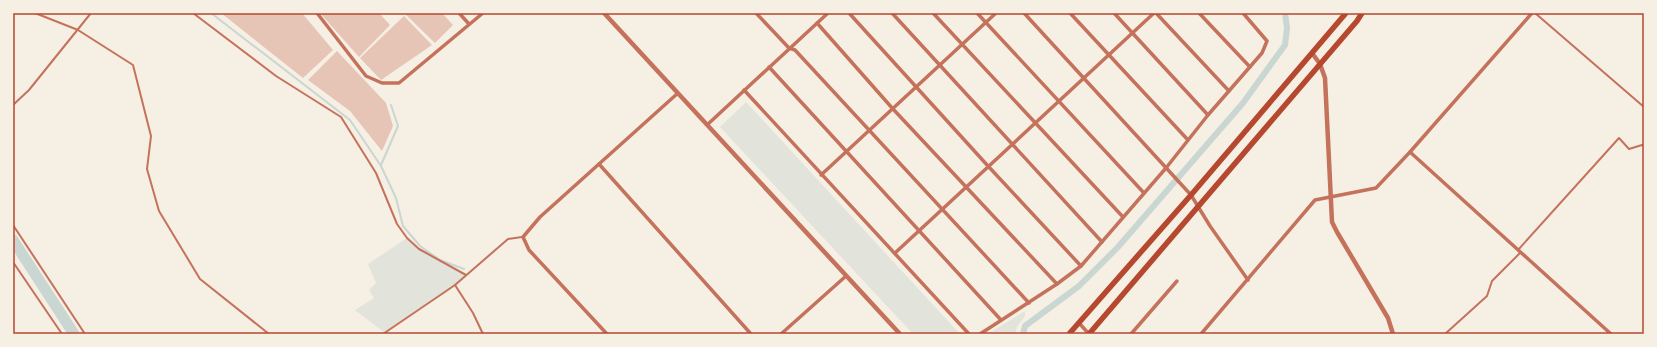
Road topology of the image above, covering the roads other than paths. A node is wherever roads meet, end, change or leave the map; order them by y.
1 (35, 13) edge
2 (91, 13) edge
3 (193, 13) edge
4 (317, 13) edge
5 (459, 13) edge
6 (484, 13) edge
7 (604, 13) edge
8 (756, 13) edge
9 (828, 13) edge
10 (849, 13) edge
11 (892, 13) edge
12 (933, 13) edge
13 (977, 13) edge
14 (996, 13) edge
15 (1024, 13) edge
16 (1070, 13) edge
17 (1114, 13) edge
18 (1155, 13) edge
19 (1199, 13) edge
20 (1243, 13) edge
21 (1346, 13) edge
22 (1362, 13) edge
23 (1532, 13) edge
24 (1536, 13) edge
25 (986, 22) junction
26 (817, 23) junction
27 (469, 24) junction
28 (78, 30) junction
29 (1133, 33) junction
30 (962, 44) junction
31 (789, 48) junction
32 (1312, 53) junction
33 (1109, 55) junction
34 (1320, 64) junction
35 (769, 66) junction
36 (940, 66) junction
37 (1250, 67) junction
38 (1083, 78) junction
39 (917, 87) junction
40 (744, 90) junction
41 (1229, 91) junction
42 (678, 93) junction
43 (1058, 102) junction
44 (13, 105) edge
45 (1644, 107) edge
46 (893, 109) junction
47 (1208, 115) junction
48 (1035, 123) junction
49 (707, 125) junction
50 (870, 130) junction
51 (1188, 140) junction
52 (1012, 144) junction
53 (1644, 146) edge
54 (847, 151) junction
55 (1410, 152) junction
56 (599, 164) junction
57 (988, 166) junction
58 (1166, 168) junction
59 (821, 175) junction
60 (966, 187) junction
61 (1144, 193) junction
62 (1191, 195) junction
63 (1330, 197) junction
64 (1197, 206) junction
65 (942, 209) junction
66 (1123, 218) junction
67 (13, 225) edge
68 (919, 231) junction
69 (523, 236) junction
70 (1102, 242) junction
71 (1519, 252) junction
72 (895, 253) junction
73 (13, 262) edge
74 (1081, 266) junction
75 (466, 275) junction
76 (846, 276) junction
77 (1248, 280) junction
78 (1177, 281) dead end
79 (1056, 284) junction
80 (455, 285) junction
81 (1029, 303) junction
82 (1002, 320) junction
83 (1079, 323) junction
84 (62, 334) edge
85 (85, 334) edge
86 (270, 334) edge
87 (383, 334) edge
88 (483, 334) edge
89 (607, 334) edge
90 (751, 334) edge
91 (781, 334) edge
92 (900, 334) edge
93 (969, 334) edge
94 (980, 334) edge
95 (1069, 334) edge
96 (1089, 334) edge
97 (1131, 334) edge
98 (1201, 334) edge
99 (1393, 334) edge
100 (1445, 334) edge
101 (1611, 334) edge

1 - 28 lane
2 - 28 lane
3 - 75 lane
4 - 27 street
5 - 27 street
6 - 27 street
7 - 42 street
8 - 31 street
9 - 26 street
10 - 39 street
11 - 36 street
12 - 30 street
13 - 25 street
14 - 25 street
15 - 38 street
16 - 33 street
17 - 29 street
18 - 29 street
18 - 41 street
19 - 37 street
20 - 37 street
21 - 32 main road
22 - 34 main road
23 - 55 street
24 - 45 lane
25 - 30 street
25 - 43 street
26 - 31 street
26 - 46 street
28 - 44 lane
28 - 86 lane
29 - 33 street
29 - 47 street
30 - 36 street
30 - 48 street
31 - 35 street
31 - 50 street
32 - 34 street
32 - 62 main road
33 - 38 street
33 - 51 street
34 - 63 street
34 - 64 main road
35 - 40 street
35 - 54 street
36 - 39 street
36 - 52 street
37 - 41 street
38 - 43 street
38 - 58 street
39 - 46 street
39 - 57 street
40 - 49 street
40 - 59 street
41 - 47 street
42 - 49 street
42 - 56 street
43 - 48 street
43 - 61 street
46 - 50 street
46 - 60 street
47 - 51 street
48 - 52 street
48 - 66 street
49 - 76 street
50 - 54 street
50 - 65 street
51 - 58 street
52 - 57 street
52 - 70 street
53 - 71 lane
54 - 59 street
54 - 68 street
55 - 63 street
55 - 71 street
56 - 69 street
56 - 90 street
57 - 60 street
57 - 74 street
58 - 61 street
58 - 62 street
59 - 72 street
60 - 65 street
60 - 79 street
61 - 66 street
62 - 64 street
62 - 83 main road
63 - 77 street
63 - 99 street
64 - 77 street
64 - 96 main road
65 - 68 street
65 - 81 street
66 - 70 street
67 - 85 lane
68 - 72 street
68 - 82 street
69 - 75 lane
69 - 89 street
70 - 74 street
71 - 100 lane
71 - 101 street
72 - 93 street
73 - 84 lane
74 - 79 street
75 - 80 lane
76 - 91 street
76 - 92 street
77 - 98 street
78 - 97 street
79 - 81 street
80 - 87 lane
80 - 88 lane
81 - 82 street
82 - 94 street
83 - 95 main road
83 - 96 street

